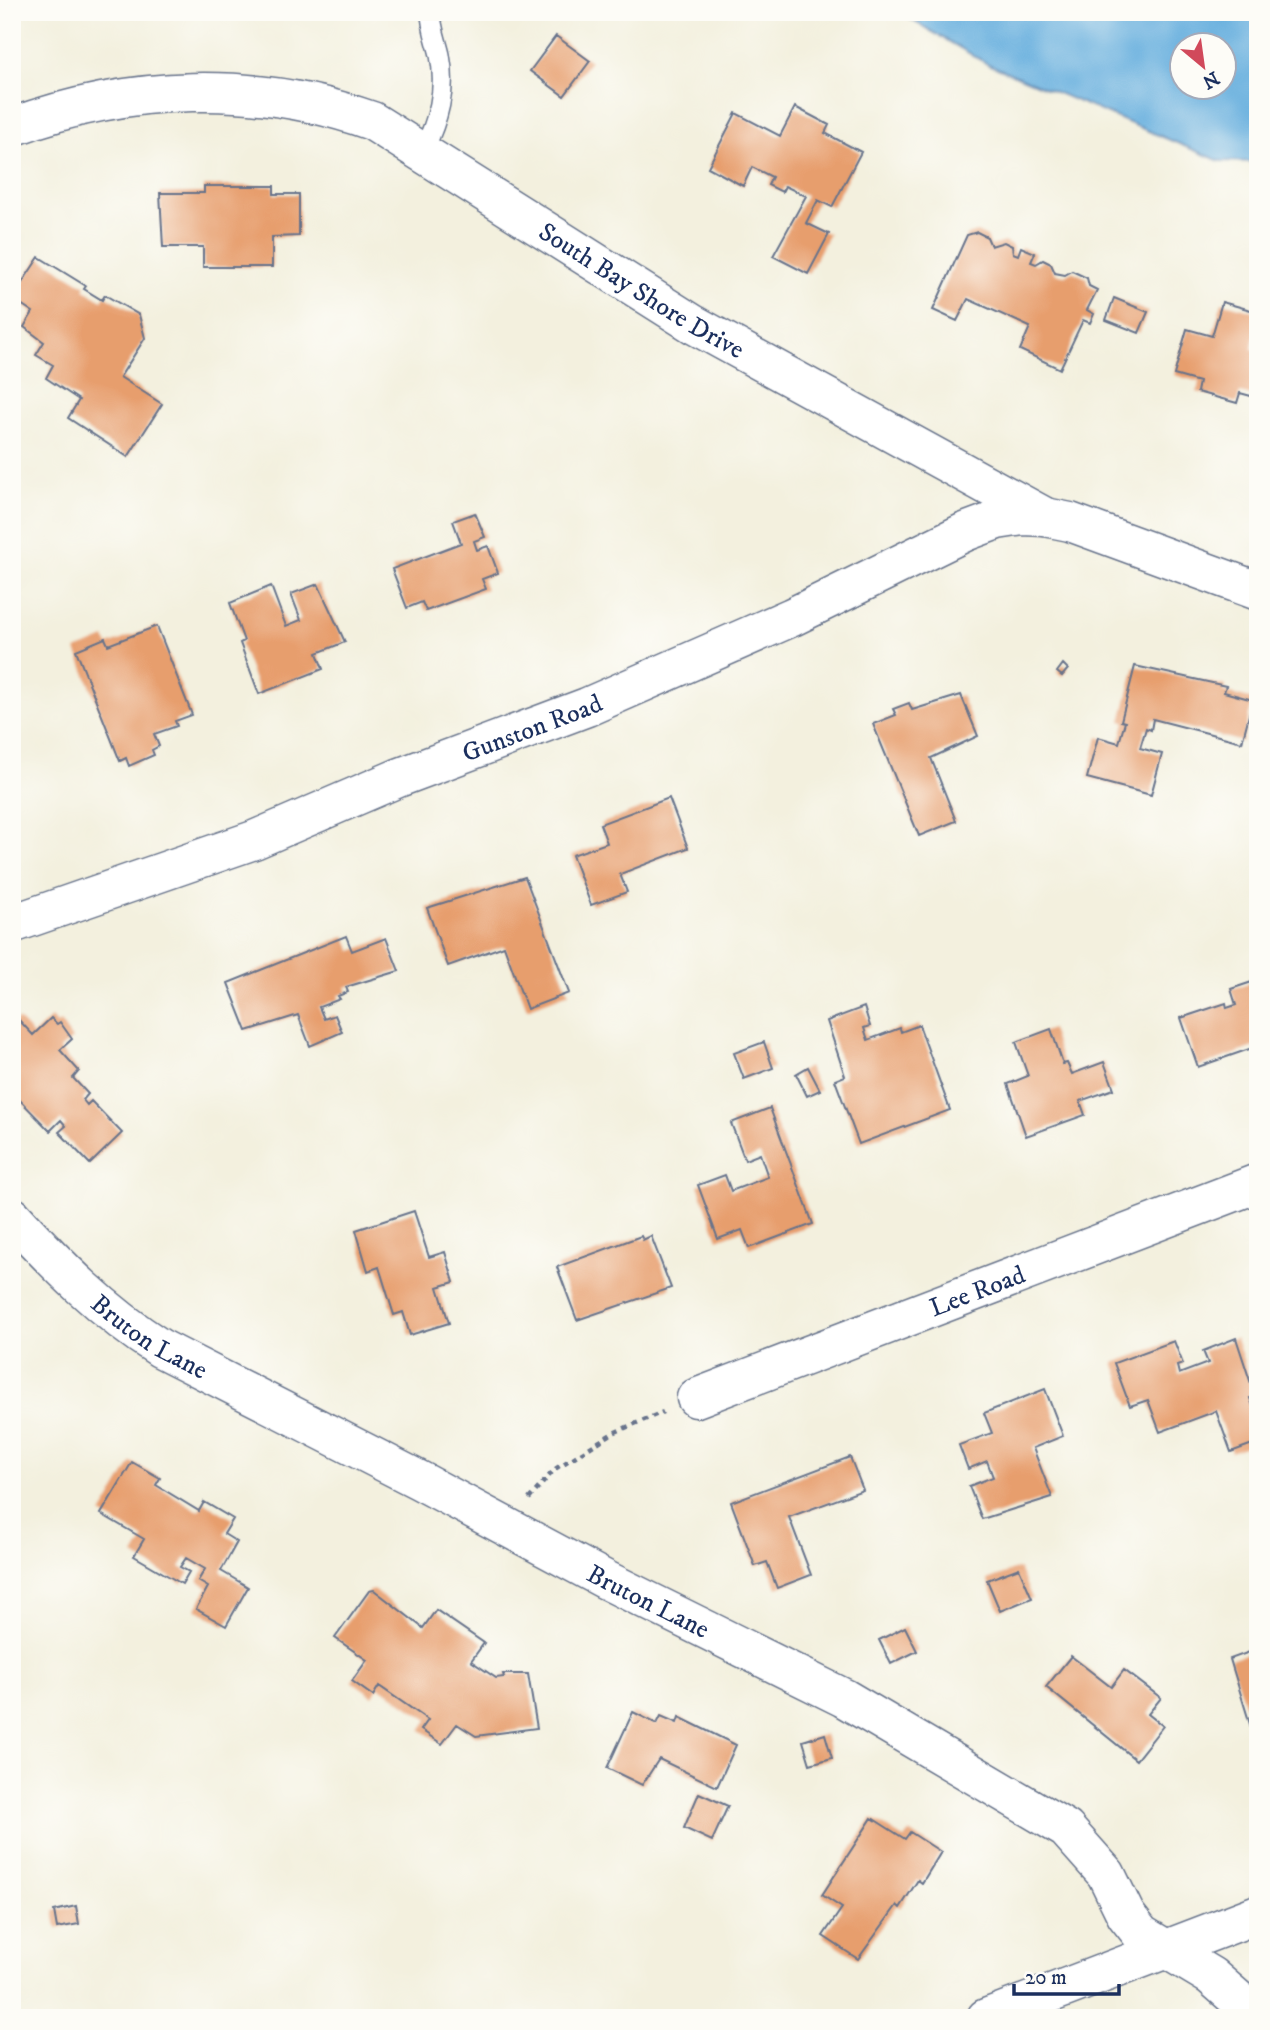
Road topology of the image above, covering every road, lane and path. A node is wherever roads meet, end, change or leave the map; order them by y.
1 (431, 12) edge
2 (12, 127) edge
3 (423, 151) junction
4 (1045, 517) junction
5 (1258, 591) edge
6 (12, 924) edge
7 (1258, 1183) edge
8 (12, 1216) edge
9 (696, 1398) joint
10 (512, 1530) junction
11 (1258, 1914) edge
12 (1165, 1949) junction
13 (1258, 2017) edge
14 (986, 2018) edge

1 - 3 lane
2 - 3 street, South Bay Shore Drive
3 - 4 street, South Bay Shore Drive
4 - 5 street, South Bay Shore Drive
4 - 6 street, Gunston Road
7 - 9 street, Lee Road
8 - 10 street, Bruton Lane
9 - 10 path
10 - 12 street, Bruton Lane
11 - 12 street
12 - 13 street, Bruton Lane
12 - 14 street

